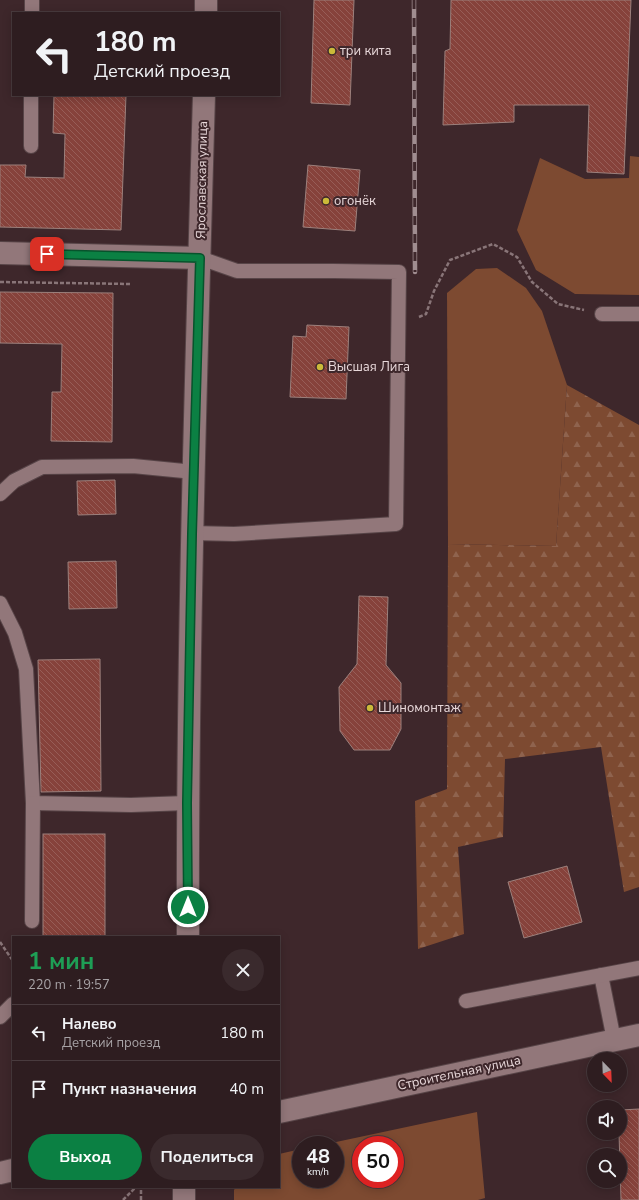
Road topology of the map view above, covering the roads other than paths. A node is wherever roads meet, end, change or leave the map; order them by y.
1 (32, 0) edge
2 (206, 0) edge
3 (32, 12) edge
4 (206, 12) edge
5 (31, 96) edge
6 (204, 96) edge
7 (31, 146) dead end
8 (0, 253) edge
9 (200, 258) junction
10 (602, 314) road end
11 (639, 314) edge
12 (194, 472) junction
13 (0, 494) edge
14 (192, 534) junction
15 (0, 603) edge
16 (187, 803) junction
17 (33, 804) junction
18 (32, 921) dead end
19 (188, 936) edge
20 (639, 968) edge
21 (600, 975) junction
22 (466, 1001) dead end
23 (12, 1005) edge
24 (0, 1017) edge
25 (639, 1035) edge
26 (614, 1040) junction
27 (280, 1112) edge
28 (12, 1170) edge
29 (0, 1173) edge
30 (184, 1188) edge
31 (184, 1200) edge

1 - 3 lane
2 - 4 main road
5 - 7 lane
6 - 9 main road, Ярославская улица
8 - 9 main road
9 - 12 main road, Ярославская улица
9 - 14 lane
10 - 11 lane
12 - 13 lane
12 - 14 main road, Ярославская улица
14 - 16 main road, Ярославская улица
15 - 17 lane
16 - 17 lane
16 - 19 main road, Ярославская улица
17 - 18 lane
20 - 21 lane
21 - 22 lane
21 - 26 lane
23 - 24 lane
25 - 26 main road, Строительная улица
26 - 27 main road, Строительная улица
28 - 29 main road
30 - 31 main road

